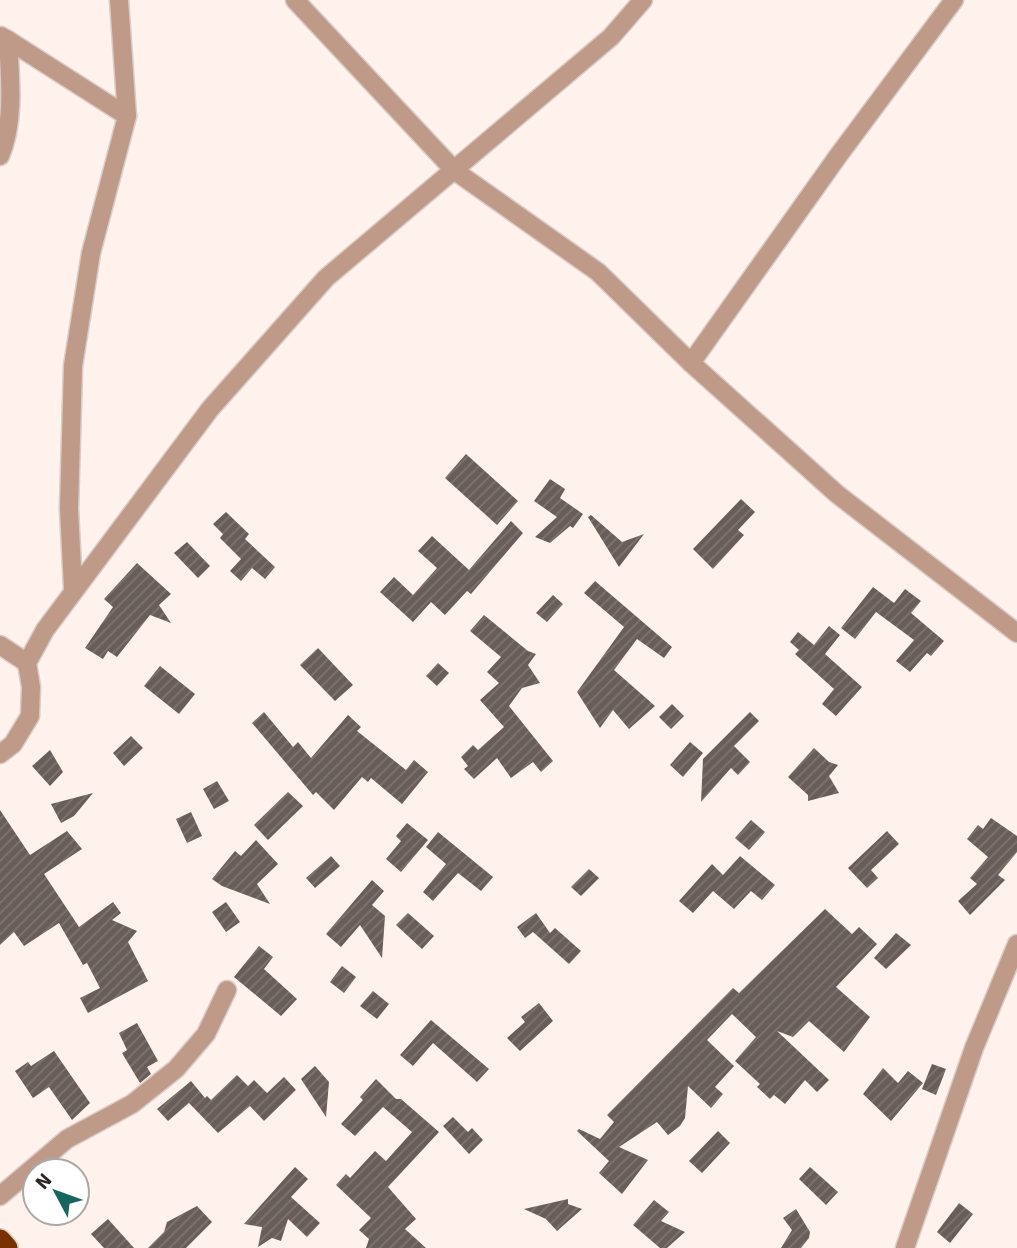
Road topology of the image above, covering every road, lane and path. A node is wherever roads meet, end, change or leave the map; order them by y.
1 (119, 0) edge
2 (295, 0) edge
3 (643, 0) edge
4 (954, 0) edge
5 (4, 38) edge
6 (127, 116) junction
7 (0, 156) edge
8 (455, 171) junction
9 (691, 363) junction
10 (73, 589) junction
11 (1017, 633) edge
12 (0, 645) edge
13 (27, 663) junction
14 (0, 754) edge
15 (1017, 944) edge
16 (227, 989) dead end
17 (0, 1196) edge
18 (0, 1240) edge
19 (7, 1248) edge
20 (905, 1248) edge

1 - 6 street
2 - 8 street
3 - 8 street
4 - 9 street
5 - 6 street
5 - 7 street
6 - 10 street
8 - 9 street
8 - 10 street
9 - 11 street
10 - 13 street
12 - 13 street
13 - 14 street
15 - 20 street
16 - 17 street
18 - 19 highway

